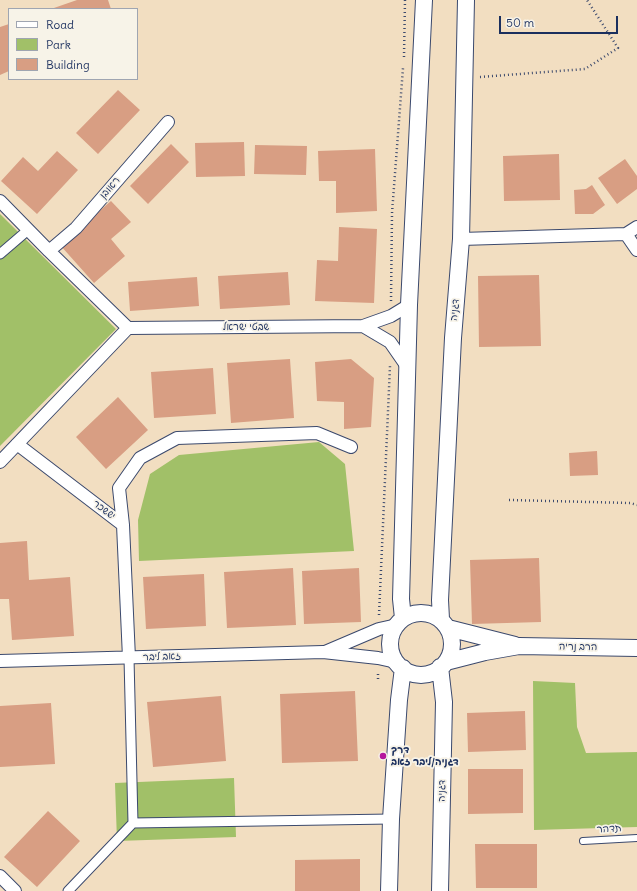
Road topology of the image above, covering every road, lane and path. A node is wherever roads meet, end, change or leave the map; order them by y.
1 (424, 0) edge
2 (466, 0) edge
3 (587, 0) edge
4 (465, 78) junction
5 (168, 122) dead end
6 (0, 201) edge
7 (637, 227) edge
8 (28, 230) junction
9 (626, 234) junction
10 (461, 239) junction
11 (637, 250) edge
12 (49, 251) junction
13 (0, 254) edge
14 (409, 305) junction
15 (363, 326) junction
16 (128, 328) junction
17 (408, 368) junction
18 (17, 444) junction
19 (351, 447) dead end
20 (0, 462) edge
21 (509, 500) dead end
22 (637, 505) edge
23 (123, 525) junction
24 (400, 622) junction
25 (444, 624) junction
26 (519, 646) junction
27 (637, 648) edge
28 (323, 652) junction
29 (129, 658) junction
30 (0, 661) edge
31 (400, 665) junction
32 (443, 665) junction
33 (391, 819) junction
34 (133, 823) junction
35 (637, 838) edge
36 (582, 841) dead end
37 (0, 876) edge
38 (15, 891) edge
39 (68, 891) edge
40 (389, 891) edge
41 (440, 891) edge

1 - 14 street
2 - 4 street, דגניה
3 - 4 path
4 - 10 street, דגניה
5 - 12 street, ראובן
6 - 8 street
7 - 9 street
8 - 12 street
8 - 13 street
9 - 10 street
9 - 11 street
10 - 25 street, דגניה
12 - 16 street
14 - 15 street, שבטי ישראל
14 - 17 street
15 - 16 street, שבטי ישראל
15 - 17 street
16 - 18 street
17 - 24 street
18 - 20 street
18 - 23 street, יששכר
19 - 23 street
21 - 22 path
23 - 29 street, יששכר
24 - 25 street
24 - 28 street, זאב ליבר
24 - 31 street
25 - 26 street, הרב נריה
25 - 32 street
26 - 27 street, הרב נריה
26 - 32 street, הרב נריה
28 - 29 street, זאב ליבר
28 - 31 street, זאב ליבר
29 - 30 street, זאב ליבר
29 - 34 street
31 - 32 street
31 - 33 street
32 - 41 street, דגניה
33 - 34 street
33 - 40 street
34 - 39 street
35 - 36 lane, תדהר
37 - 38 street

